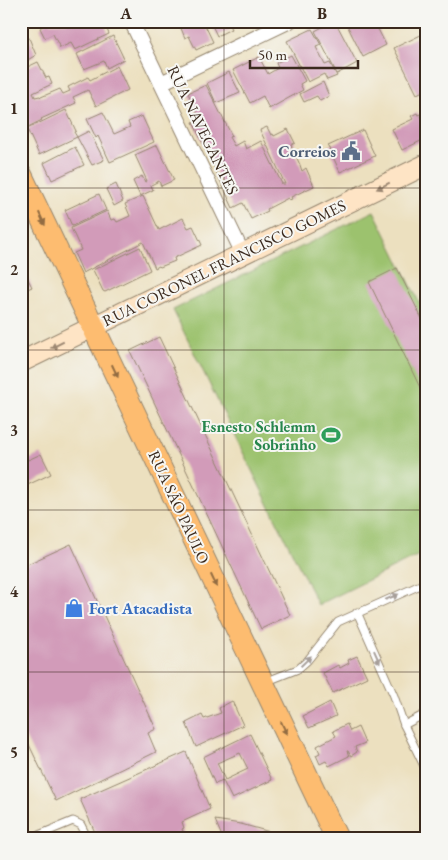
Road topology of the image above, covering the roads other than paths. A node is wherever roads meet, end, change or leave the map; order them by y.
1 (132, 21) edge
2 (281, 23) edge
3 (161, 83) junction
4 (427, 164) edge
5 (21, 175) edge
6 (243, 254) junction
7 (94, 327) junction
8 (21, 362) edge
9 (427, 582) edge
10 (357, 612) junction
11 (262, 683) junction
12 (427, 713) edge
13 (404, 725) junction
14 (427, 772) edge
15 (29, 839) edge
16 (88, 839) edge
17 (336, 839) edge

1 - 3 street, RUA NAVEGANTES
2 - 3 street
3 - 6 street, RUA NAVEGANTES
4 -> 6 main road, RUA CORONEL FRANCISCO GOMES
5 -> 7 main road, RUA SÃO PAULO
6 - 7 main road, RUA CORONEL FRANCISCO GOMES
7 -> 8 main road, RUA CORONEL FRANCISCO GOMES
7 -> 11 main road, RUA SÃO PAULO
10 -> 9 lane
11 -> 10 lane
10 -> 13 lane
11 -> 17 main road, RUA SÃO PAULO
12 - 13 lane
13 - 14 lane
15 - 16 lane

